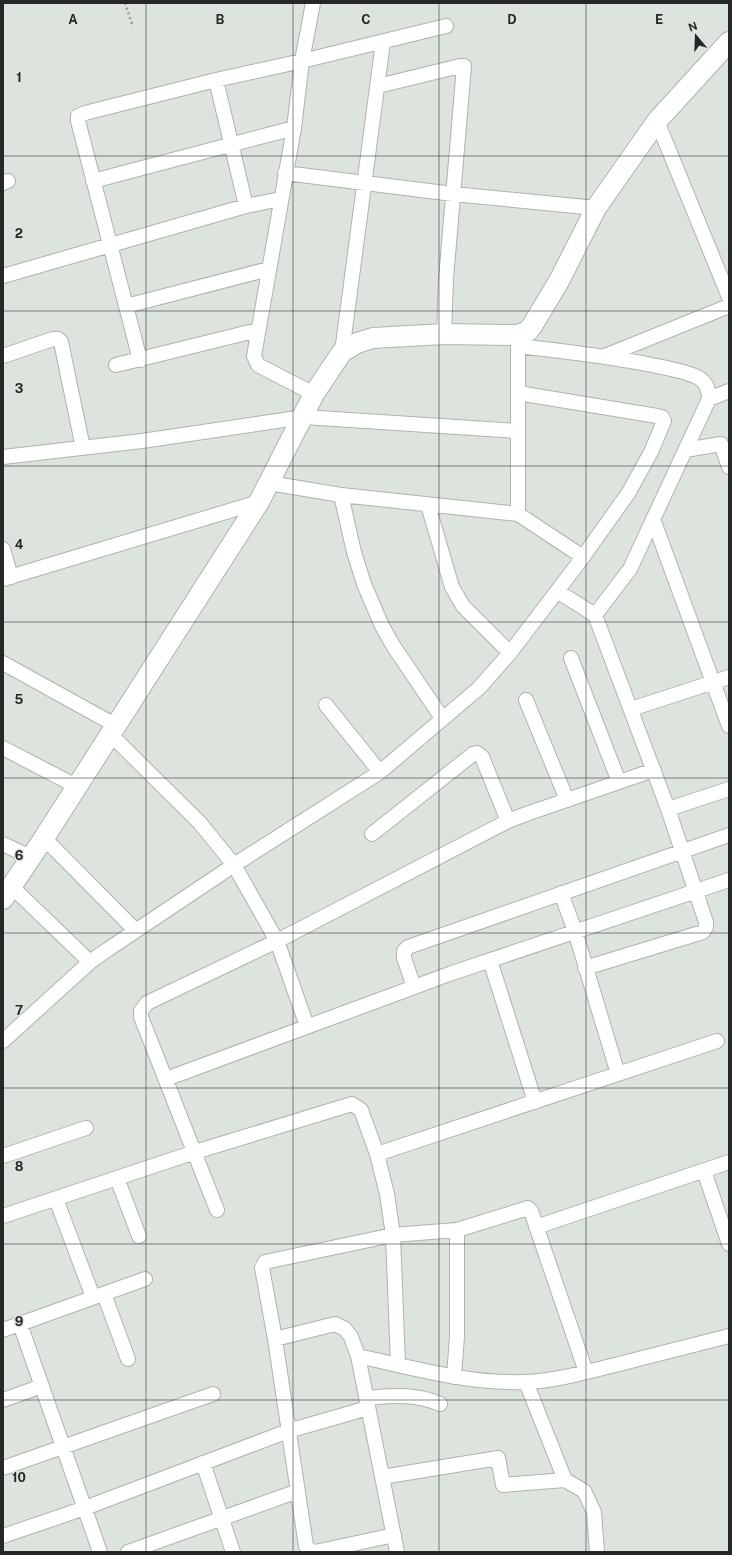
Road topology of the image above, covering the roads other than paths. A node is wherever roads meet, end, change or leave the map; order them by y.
1 (313, 3) edge
2 (446, 26) dead end
3 (383, 42) junction
4 (729, 42) edge
5 (302, 61) junction
6 (216, 80) junction
7 (378, 86) junction
8 (657, 121) junction
9 (294, 128) junction
10 (232, 144) junction
11 (285, 173) junction
12 (93, 181) junction
13 (365, 184) junction
14 (453, 194) junction
15 (281, 198) junction
16 (246, 206) junction
17 (596, 208) junction
18 (110, 245) junction
19 (269, 269) junction
20 (3, 276) edge
21 (729, 297) edge
22 (126, 306) junction
23 (729, 306) edge
24 (258, 330) junction
25 (444, 334) junction
26 (518, 341) junction
27 (342, 352) junction
28 (3, 356) edge
29 (605, 356) junction
30 (140, 360) junction
31 (116, 366) dead end
32 (729, 391) edge
33 (518, 393) junction
34 (314, 394) junction
35 (709, 399) junction
36 (304, 417) junction
37 (518, 431) junction
38 (83, 448) junction
39 (685, 450) junction
40 (3, 457) edge
41 (729, 467) edge
42 (269, 483) junction
43 (341, 495) junction
44 (259, 502) junction
45 (428, 505) junction
46 (518, 514) junction
47 (653, 519) junction
48 (3, 549) edge
49 (583, 557) junction
50 (7, 578) edge
51 (557, 591) junction
52 (595, 615) junction
53 (510, 653) junction
54 (571, 658) dead end
55 (3, 663) edge
56 (729, 677) edge
57 (713, 682) junction
58 (526, 700) dead end
59 (326, 705) dead end
60 (631, 709) junction
61 (442, 718) junction
62 (729, 726) edge
63 (112, 730) junction
64 (3, 748) edge
65 (654, 770) junction
66 (380, 772) junction
67 (618, 782) junction
68 (76, 786) junction
69 (729, 789) edge
70 (568, 800) junction
71 (668, 809) junction
72 (508, 821) junction
73 (372, 834) dead end
74 (729, 835) edge
75 (44, 838) junction
76 (3, 844) edge
77 (682, 851) junction
78 (30, 857) junction
79 (234, 865) junction
80 (729, 880) edge
81 (696, 891) junction
82 (7, 893) edge
83 (561, 893) junction
84 (135, 930) junction
85 (574, 931) junction
86 (276, 941) junction
87 (490, 960) junction
88 (90, 962) junction
89 (585, 968) junction
90 (414, 987) junction
91 (307, 1026) junction
92 (3, 1041) edge
93 (717, 1041) dead end
94 (618, 1074) junction
95 (166, 1079) junction
96 (535, 1102) junction
97 (86, 1128) dead end
98 (195, 1152) junction
99 (377, 1154) junction
100 (3, 1156) edge
101 (729, 1162) edge
102 (704, 1171) junction
103 (117, 1178) junction
104 (56, 1199) junction
105 (217, 1210) dead end
106 (3, 1216) edge
107 (536, 1227) junction
108 (457, 1230) junction
109 (393, 1235) junction
110 (139, 1236) dead end
111 (729, 1244) edge
112 (145, 1279) dead end
113 (98, 1296) junction
114 (20, 1324) junction
115 (3, 1330) edge
116 (729, 1336) edge
117 (274, 1339) junction
118 (358, 1356) junction
119 (128, 1359) dead end
120 (398, 1365) junction
121 (586, 1372) junction
122 (454, 1377) junction
123 (526, 1382) junction
124 (42, 1386) junction
125 (213, 1394) dead end
126 (3, 1400) edge
127 (367, 1403) junction
128 (440, 1404) dead end
129 (288, 1432) junction
130 (63, 1446) junction
131 (203, 1463) junction
132 (3, 1468) edge
133 (382, 1477) junction
134 (565, 1480) junction
135 (298, 1491) junction
136 (85, 1508) junction
137 (222, 1518) junction
138 (394, 1535) junction
139 (3, 1536) edge
140 (100, 1552) edge
141 (128, 1552) edge
142 (234, 1552) edge
143 (397, 1552) edge
144 (597, 1552) edge

1 - 5 street
2 - 3 street
3 - 5 street
3 - 7 street
4 - 8 street
5 - 6 street
5 - 9 street
6 - 10 street
6 - 12 street
7 - 13 street
7 - 14 street
8 - 17 street
8 - 21 street
9 - 10 street
9 - 11 street
10 - 12 street
10 - 16 street
11 - 13 street
11 - 15 street
12 - 18 street
13 - 14 street
13 - 27 street
14 - 17 street
14 - 25 street
15 - 16 street
15 - 19 street
16 - 18 street
17 - 26 street
18 - 20 street
18 - 22 street
19 - 22 street
19 - 24 street
22 - 30 street
23 - 29 street
24 - 30 street
24 - 34 street
25 - 26 street
25 - 27 street
26 - 29 street
26 - 33 street
27 - 34 street
28 - 38 street
29 - 35 street
30 - 31 street
32 - 35 street
33 - 37 street
33 - 49 street
34 - 36 street
35 - 39 street
36 - 37 street
36 - 38 street
36 - 42 street
37 - 46 street
38 - 40 street
39 - 41 street
39 - 47 street
42 - 43 street
42 - 44 street
43 - 45 street
43 - 61 street
44 - 50 street
44 - 63 street
45 - 46 street
45 - 53 street
46 - 49 street
47 - 52 street
47 - 57 street
48 - 50 street
49 - 51 street
51 - 52 street
51 - 53 street
52 - 60 street
53 - 61 street
54 - 67 street
55 - 63 street
56 - 57 street
57 - 60 street
57 - 62 street
58 - 70 street
59 - 66 street
60 - 65 street
61 - 66 street
63 - 68 street
63 - 79 street
64 - 68 street
65 - 67 street
65 - 71 street
66 - 79 street
67 - 70 street
68 - 75 street
69 - 71 street
70 - 72 street
71 - 77 street
72 - 73 street
72 - 86 street
74 - 77 street
75 - 78 street
75 - 84 street
76 - 78 street
77 - 81 street
77 - 83 street
78 - 82 street
79 - 84 street
79 - 86 street
80 - 81 street
81 - 85 street
81 - 89 street
82 - 88 street
83 - 85 street
83 - 90 street
84 - 88 street
85 - 87 street
85 - 89 street
86 - 91 street
86 - 95 street
87 - 90 street
87 - 96 street
88 - 92 street
89 - 94 street
90 - 91 street
91 - 95 street
93 - 94 street
94 - 96 street
95 - 98 street
96 - 99 street
97 - 100 street
98 - 99 street
98 - 103 street
98 - 105 street
99 - 109 street
101 - 102 street
102 - 107 street
102 - 111 street
103 - 104 street
103 - 110 street
104 - 106 street
104 - 113 street
107 - 108 street
107 - 121 street
108 - 109 street
108 - 122 street
109 - 117 street
109 - 120 street
112 - 113 street
113 - 114 street
113 - 119 street
114 - 115 street
114 - 124 street
116 - 121 street
117 - 118 street
117 - 129 street
118 - 120 street
118 - 127 street
120 - 122 street
121 - 123 street
122 - 123 street
123 - 134 street
124 - 126 street
124 - 130 street
125 - 130 street
127 - 128 street
127 - 129 street
127 - 133 street
129 - 131 street
129 - 135 street
130 - 132 street
130 - 136 street
131 - 136 street
131 - 137 street
133 - 134 street
133 - 138 street
134 - 144 street
135 - 137 street
135 - 138 street
136 - 139 street
136 - 140 street
137 - 141 street
137 - 142 street
138 - 143 street

